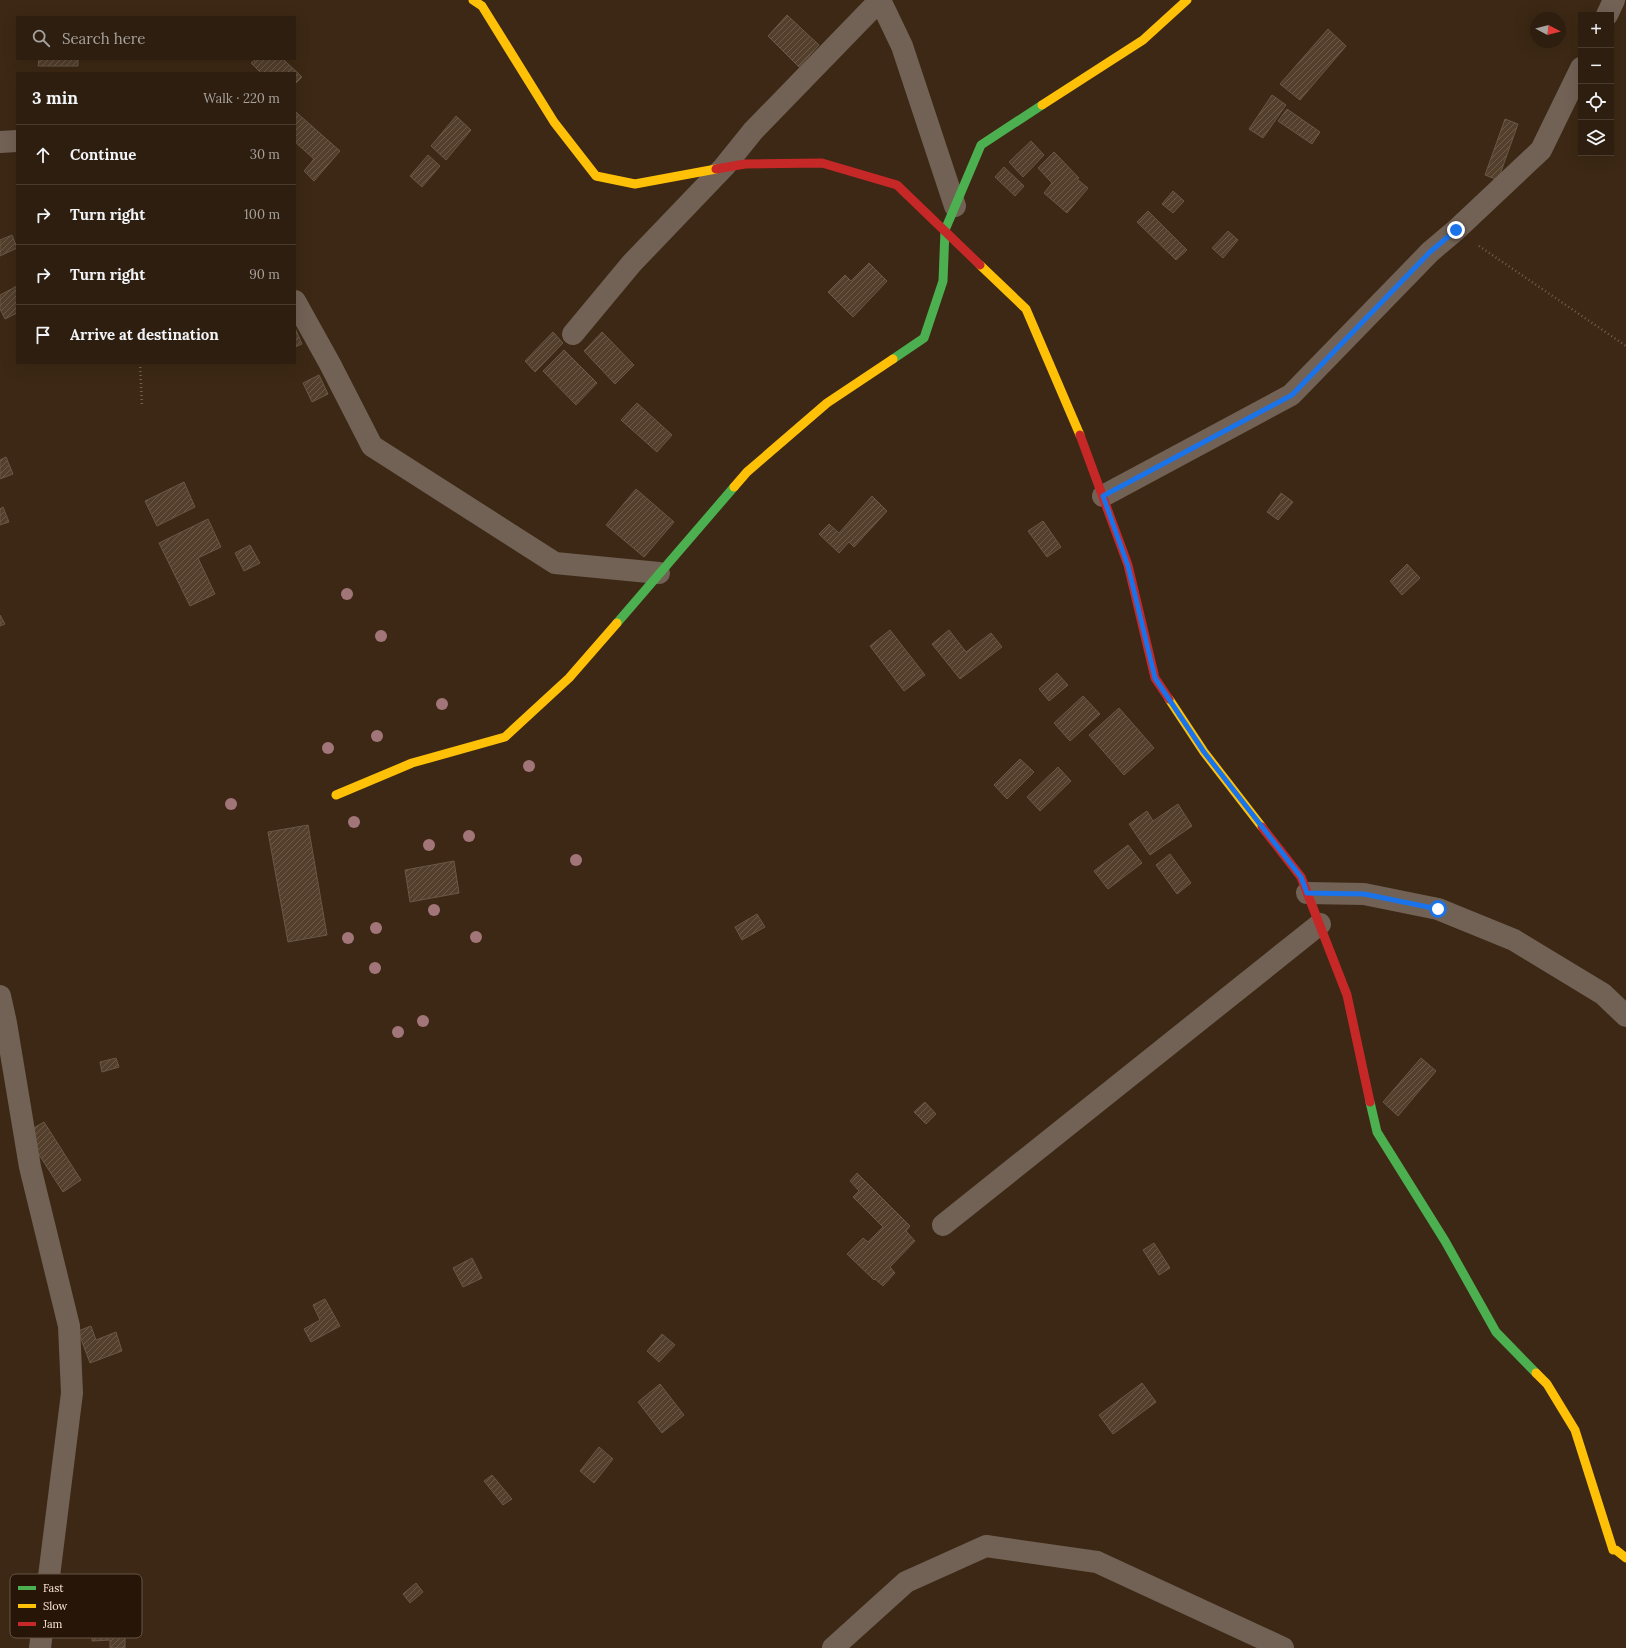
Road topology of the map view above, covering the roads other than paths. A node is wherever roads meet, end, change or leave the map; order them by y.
1 (473, 0) edge
2 (880, 0) edge
3 (1187, 0) edge
4 (1614, 0) edge
5 (1608, 12) edge
6 (1578, 74) edge
7 (16, 141) edge
8 (0, 142) edge
9 (724, 167) junction
10 (955, 206) junction
11 (945, 230) junction
12 (296, 303) edge
13 (573, 334) dead end
14 (1103, 496) junction
15 (660, 573) junction
16 (336, 795) dead end
17 (1307, 893) junction
18 (1320, 924) junction
19 (0, 996) edge
20 (1626, 1016) edge
21 (943, 1225) dead end
22 (1626, 1558) edge
23 (49, 1574) edge
24 (41, 1638) edge
25 (40, 1648) edge
26 (833, 1648) edge
27 (1283, 1648) edge

1 - 9 street
2 - 9 street
2 - 10 street
3 - 10 street
4 - 5 street
6 - 14 street
7 - 8 street
9 - 11 street
9 - 13 street
10 - 11 street
11 - 14 street
11 - 15 street
12 - 15 street
14 - 17 street
15 - 16 street
17 - 18 street
17 - 20 street
18 - 21 street
18 - 22 street
19 - 23 street
24 - 25 street
26 - 27 street

